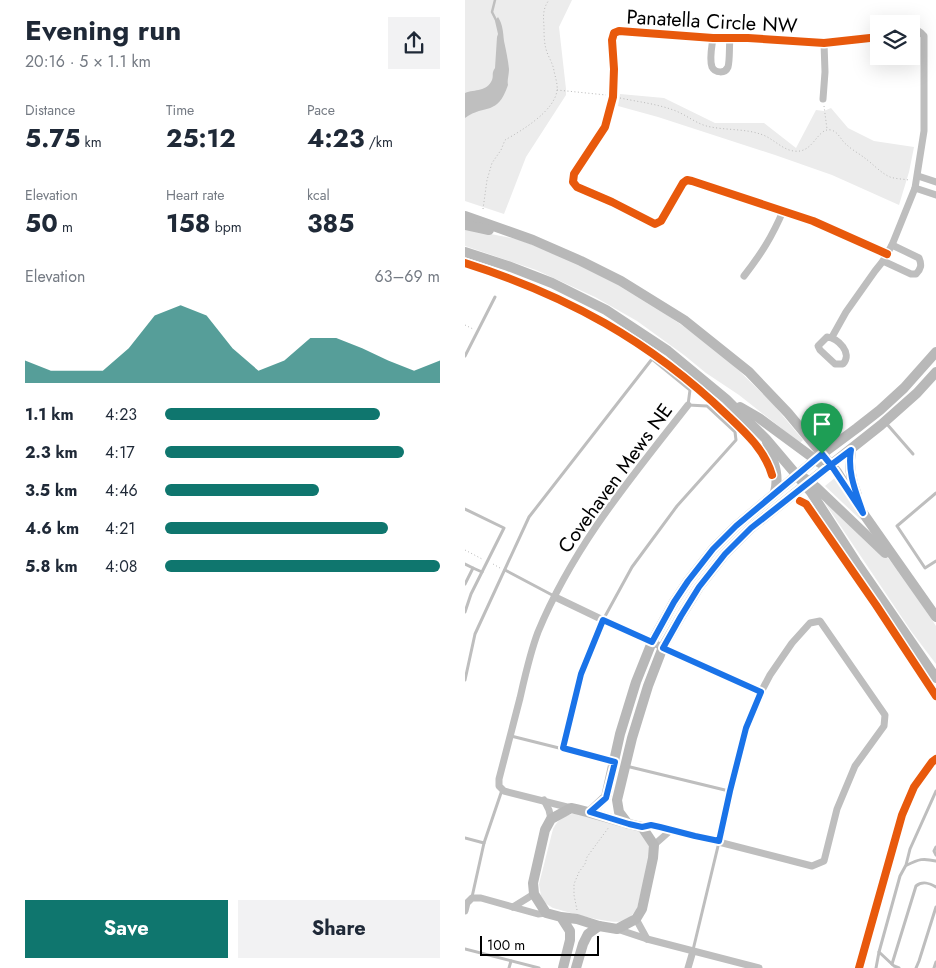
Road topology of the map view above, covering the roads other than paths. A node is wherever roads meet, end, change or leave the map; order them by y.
1 (920, 32) edge
2 (713, 38) junction
3 (730, 38) junction
4 (870, 38) edge
5 (824, 43) junction
6 (823, 99) road end
7 (916, 182) junction
8 (936, 182) edge
9 (936, 195) edge
10 (783, 211) junction
11 (465, 216) edge
12 (465, 225) edge
13 (520, 235) junction
14 (892, 246) junction
15 (465, 252) edge
16 (885, 257) junction
17 (744, 276) dead end
18 (495, 297) dead end
19 (832, 337) dead end
20 (935, 355) edge
21 (465, 356) edge
22 (936, 372) edge
23 (726, 399) junction
24 (688, 405) junction
25 (885, 421) junction
26 (766, 439) junction
27 (851, 450) junction
28 (913, 454) dead end
29 (818, 457) junction
30 (831, 465) junction
31 (796, 474) junction
32 (807, 484) junction
33 (775, 492) junction
34 (936, 493) edge
35 (465, 508) edge
36 (863, 513) junction
37 (936, 561) edge
38 (465, 564) edge
39 (473, 568) junction
40 (505, 570) junction
41 (904, 571) junction
42 (482, 572) junction
43 (465, 584) edge
44 (465, 592) edge
45 (471, 594) junction
46 (555, 597) junction
47 (465, 612) edge
48 (936, 617) edge
49 (603, 620) junction
50 (652, 642) junction
51 (663, 648) junction
52 (935, 677) edge
53 (465, 680) edge
54 (761, 692) junction
55 (510, 736) junction
56 (563, 748) junction
57 (615, 762) junction
58 (625, 766) junction
59 (502, 789) junction
60 (730, 791) junction
61 (936, 791) edge
62 (544, 800) junction
63 (571, 808) junction
64 (590, 812) junction
65 (551, 819) junction
66 (629, 824) junction
67 (642, 827) junction
68 (668, 829) junction
69 (465, 838) edge
70 (719, 841) junction
71 (485, 842) junction
72 (654, 845) junction
73 (936, 847) edge
74 (936, 855) edge
75 (936, 861) edge
76 (906, 865) junction
77 (936, 888) edge
78 (534, 894) junction
79 (472, 898) junction
80 (513, 907) junction
81 (936, 909) edge
82 (465, 912) edge
83 (546, 913) junction
84 (561, 916) junction
85 (636, 919) junction
86 (599, 926) junction
87 (617, 929) junction
88 (647, 939) junction
89 (465, 949) edge
90 (693, 951) junction
91 (879, 952) junction
92 (511, 961) junction
93 (936, 962) edge
94 (892, 964) junction
95 (509, 968) edge
96 (539, 968) edge
97 (563, 968) edge
98 (576, 968) edge
99 (688, 968) edge
100 (759, 968) edge
101 (876, 968) edge
102 (899, 968) edge
103 (915, 968) edge
104 (934, 968) edge

1 - 7 street
2 - 3 street, Panatella Circle NW
2 - 3 street
2 - 10 street, Panatella Circle NW
3 - 5 street, Panatella Circle NW
4 - 5 street, Panatella Circle NW
5 - 6 street
7 - 8 street
7 - 9 street
7 - 14 street
10 - 16 street, Panatella Circle NW
10 - 17 street
11 - 13 main road
12 - 13 main road
13 - 29 main road
14 - 16 street
14 - 16 street, Panatella Circle NW
15 - 23 main road
16 - 19 street
18 - 21 lane
20 - 29 main road
22 - 25 main road
23 - 26 main road
23 - 29 main road
24 - 40 lane
24 - 46 street, Covehaven Mews NE
24 - 49 lane
25 - 27 main road
25 - 28 lane
26 - 31 main road
26 - 33 main road
27 - 30 main road
27 - 36 main road
29 - 30 main road
29 - 31 main road
30 - 32 main road
30 - 36 main road
31 - 32 main road
31 - 33 main road
32 - 41 main road
32 - 51 main road
32 - 52 main road
33 - 50 main road
34 - 37 lane
35 - 42 lane
36 - 41 main road
38 - 39 lane
39 - 42 lane
39 - 43 lane
40 - 46 lane
40 - 53 lane
41 - 48 main road
42 - 45 lane
44 - 45 lane
45 - 47 lane
46 - 49 street
46 - 55 street, Covehaven Mews NE
49 - 50 street
49 - 56 lane
50 - 51 street
50 - 57 main road
51 - 54 street
51 - 58 main road
54 - 60 street
54 - 70 street
55 - 56 lane
55 - 59 street, Covehaven Mews NE
56 - 57 lane
57 - 64 main road
58 - 60 lane
58 - 66 main road
59 - 62 street
59 - 71 lane
60 - 70 street
61 - 76 lane
62 - 63 street
62 - 65 street
63 - 64 main road
63 - 65 main road
64 - 66 main road
65 - 78 main road
66 - 67 main road
67 - 68 street
67 - 72 main road
68 - 70 street
68 - 72 street
69 - 71 lane
70 - 90 lane
71 - 79 lane
72 - 85 main road
73 - 74 lane
75 - 76 lane
76 - 91 lane
77 - 94 lane
78 - 80 street
78 - 83 main road
79 - 80 street
79 - 82 street
80 - 83 street
81 - 103 lane
83 - 84 main road
84 - 86 main road
84 - 97 main road
85 - 87 main road
85 - 88 street
86 - 87 main road
86 - 98 main road
87 - 88 street
88 - 90 street
89 - 92 lane
90 - 99 street
90 - 100 street
91 - 94 lane
91 - 101 lane
92 - 95 lane
92 - 96 lane
93 - 104 lane
94 - 102 lane

